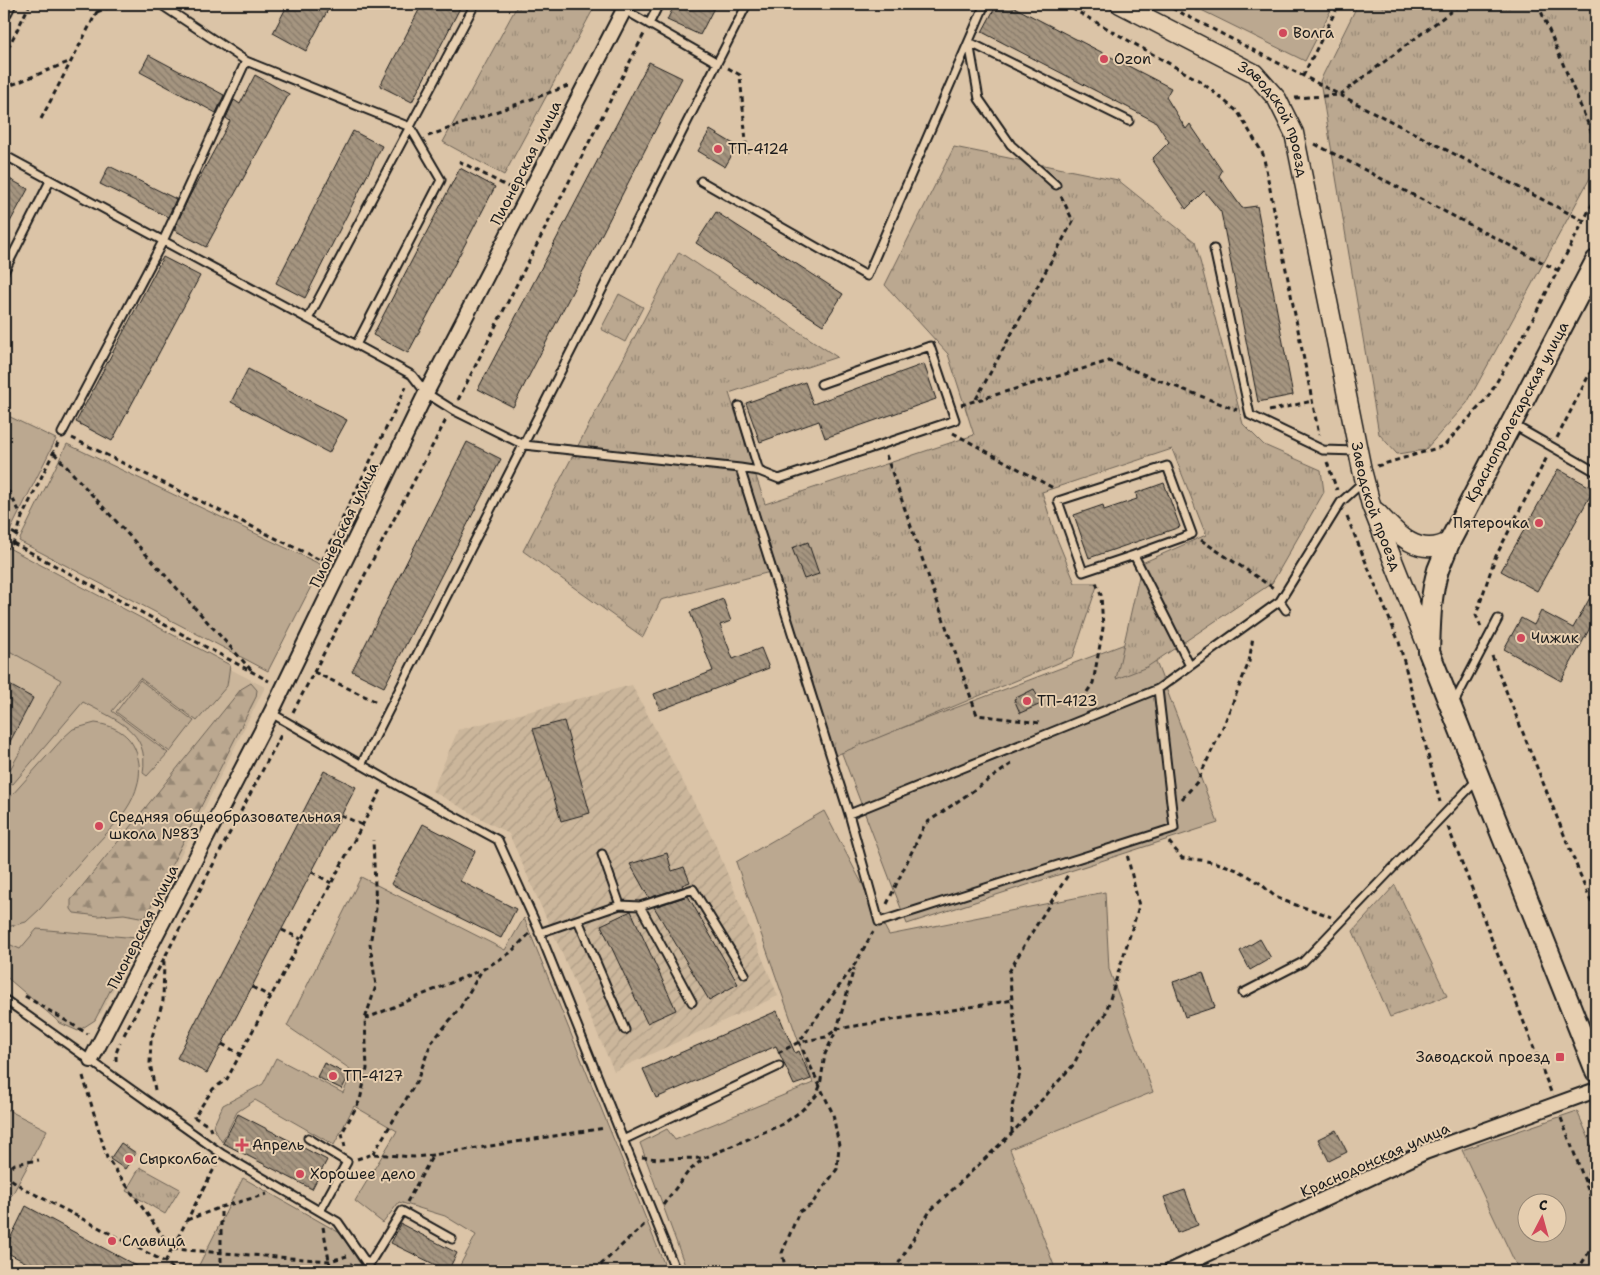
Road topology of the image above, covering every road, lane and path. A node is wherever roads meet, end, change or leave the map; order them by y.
1 (8, 4) edge
2 (30, 4) edge
3 (101, 4) edge
4 (117, 4) edge
5 (160, 4) edge
6 (476, 4) edge
7 (659, 4) edge
8 (747, 4) edge
9 (985, 4) edge
10 (1064, 4) edge
11 (1120, 4) edge
12 (1164, 4) edge
13 (1339, 4) edge
14 (1461, 4) edge
15 (1538, 4) edge
16 (622, 5) edge
17 (4, 12) edge
18 (97, 12) junction
19 (649, 24) junction
20 (969, 42) junction
21 (4, 56) edge
22 (71, 61) junction
23 (246, 61) junction
24 (716, 62) junction
25 (1303, 76) junction
26 (568, 86) dead end
27 (4, 88) edge
28 (1340, 96) junction
29 (1277, 99) junction
30 (41, 119) dead end
31 (1128, 121) dead end
32 (410, 127) junction
33 (1294, 133) junction
34 (418, 140) junction
35 (1596, 143) edge
36 (747, 153) dead end
37 (4, 156) edge
38 (458, 161) dead end
39 (50, 181) junction
40 (701, 181) dead end
41 (1056, 186) joint
42 (515, 190) dead end
43 (1596, 197) edge
44 (1584, 221) junction
45 (163, 241) junction
46 (1214, 249) dead end
47 (1596, 261) edge
48 (1557, 270) junction
49 (4, 272) edge
50 (308, 319) junction
51 (356, 345) junction
52 (412, 375) junction
53 (821, 384) dead end
54 (426, 393) junction
55 (975, 400) junction
56 (1312, 402) junction
57 (739, 406) dead end
58 (950, 408) junction
59 (454, 410) junction
60 (1250, 415) junction
61 (1511, 424) junction
62 (939, 426) junction
63 (62, 433) junction
64 (524, 445) junction
65 (883, 445) junction
66 (1323, 450) junction
67 (1358, 451) junction
68 (54, 453) junction
69 (740, 468) junction
70 (759, 471) junction
71 (1596, 472) edge
72 (1364, 475) junction
73 (4, 483) edge
74 (1069, 497) junction
75 (1341, 502) junction
76 (1371, 505) junction
77 (22, 517) junction
78 (4, 528) edge
79 (1192, 534) junction
80 (17, 535) junction
81 (1450, 541) junction
82 (13, 543) junction
83 (4, 550) edge
84 (1134, 555) junction
85 (1495, 558) dead end
86 (1090, 570) junction
87 (1276, 590) dead end
88 (1280, 601) junction
89 (1286, 610) dead end
90 (1255, 619) junction
91 (1498, 619) dead end
92 (1486, 641) junction
93 (1429, 652) junction
94 (1190, 666) junction
95 (314, 672) junction
96 (254, 673) junction
97 (269, 681) dead end
98 (1158, 689) junction
99 (386, 707) dead end
100 (1451, 708) junction
101 (271, 712) junction
102 (287, 723) junction
103 (1065, 726) junction
104 (1018, 758) dead end
105 (361, 765) junction
106 (1479, 778) junction
107 (387, 779) junction
108 (1172, 807) junction
109 (849, 814) junction
110 (342, 815) dead end
111 (1443, 815) junction
112 (362, 825) junction
113 (1161, 832) junction
114 (374, 840) dead end
115 (1124, 844) junction
116 (602, 854) dead end
117 (1080, 858) junction
118 (312, 872) dead end
119 (332, 883) junction
120 (620, 904) junction
121 (640, 906) junction
122 (1596, 914) edge
123 (578, 920) junction
124 (1341, 921) junction
125 (879, 922) junction
126 (282, 930) dead end
127 (538, 930) junction
128 (302, 940) junction
129 (164, 959) junction
130 (855, 964) junction
131 (482, 970) junction
132 (745, 974) dead end
133 (252, 987) dead end
134 (1244, 992) dead end
135 (20, 994) dead end
136 (271, 997) junction
137 (4, 999) edge
138 (1013, 1000) junction
139 (692, 1002) dead end
140 (366, 1019) junction
141 (837, 1029) junction
142 (625, 1030) dead end
143 (102, 1042) junction
144 (799, 1042) junction
145 (222, 1044) dead end
146 (793, 1046) dead end
147 (116, 1053) junction
148 (240, 1054) junction
149 (91, 1060) junction
150 (116, 1061) dead end
151 (780, 1066) dead end
152 (1596, 1070) edge
153 (83, 1076) dead end
154 (820, 1086) junction
155 (155, 1090) dead end
156 (1596, 1090) edge
157 (1556, 1105) junction
158 (209, 1126) dead end
159 (601, 1129) dead end
160 (1012, 1133) junction
161 (308, 1138) dead end
162 (623, 1140) junction
163 (1596, 1146) edge
164 (627, 1150) junction
165 (222, 1154) junction
166 (372, 1154) junction
167 (433, 1155) junction
168 (704, 1158) junction
169 (39, 1160) dead end
170 (347, 1162) junction
171 (4, 1173) edge
172 (1586, 1184) junction
173 (283, 1190) junction
174 (221, 1207) junction
175 (320, 1211) junction
176 (402, 1211) junction
177 (1596, 1211) edge
178 (654, 1216) junction
179 (187, 1220) junction
180 (452, 1239) dead end
181 (1596, 1242) edge
182 (172, 1249) junction
183 (220, 1252) junction
184 (360, 1253) junction
185 (330, 1261) junction
186 (165, 1262) junction
187 (370, 1268) edge
188 (176, 1271) edge
189 (221, 1271) edge
190 (331, 1271) edge
191 (594, 1271) edge
192 (676, 1271) edge
193 (786, 1271) edge
194 (894, 1271) edge
195 (1171, 1271) edge
196 (1576, 1271) edge

1 - 17 street
2 - 21 path
3 - 18 path
4 - 18 path
5 - 23 lane
6 - 32 lane
7 - 19 lane
8 - 24 lane
9 - 20 lane
10 - 56 path
11 - 29 street, Заводской проезд
12 - 25 path
13 - 25 path
14 - 28 path
15 - 35 path
16 - 19 lane
16 - 54 street, Пионерская улица
18 - 22 path
19 - 24 lane
19 - 59 path
20 - 31 lane
20 - 40 lane
20 - 41 lane
22 - 27 path
22 - 30 path
23 - 32 lane
23 - 45 lane
24 - 36 path
24 - 64 lane
25 - 28 path
26 - 34 path
28 - 29 path
28 - 44 path
29 - 33 street, Заводской проезд
32 - 34 lane
32 - 50 lane
33 - 48 path
33 - 67 street, Заводской проезд
34 - 51 lane
37 - 39 lane
38 - 42 path
39 - 45 lane
39 - 49 lane
41 - 55 path
43 - 44 path
44 - 48 path
45 - 50 lane
45 - 63 lane
46 - 60 lane
47 - 61 main road, Краснопролетарская улица
48 - 72 path
50 - 51 lane
51 - 52 lane
52 - 54 lane
52 - 63 path
53 - 58 lane
54 - 59 lane
54 - 101 street, Пионерская улица
55 - 58 path
55 - 60 path
56 - 60 path
56 - 66 path
57 - 70 lane
58 - 62 lane
59 - 64 lane
59 - 95 path
60 - 66 lane
61 - 71 lane
61 - 81 main road, Краснопролетарская улица
62 - 65 lane
62 - 74 path
63 - 68 path
64 - 69 lane
64 - 105 lane
65 - 70 lane
65 - 103 path
66 - 67 lane
66 - 75 path
67 - 72 street, Заводской проезд
68 - 77 path
68 - 96 path
69 - 70 lane
69 - 109 lane
72 - 75 lane
72 - 76 street, Заводской проезд
73 - 77 path
74 - 79 lane
74 - 86 lane
75 - 88 lane
75 - 111 path
76 - 81 street
76 - 93 street, Заводской проезд
77 - 80 path
78 - 80 path
79 - 84 lane
79 - 87 path
80 - 82 path
81 - 93 main road, Краснопролетарская улица
82 - 83 path
82 - 96 path
84 - 86 lane
84 - 94 lane
85 - 92 path
86 - 103 path
88 - 89 lane
88 - 90 lane
90 - 94 lane
90 - 108 path
91 - 92 lane
92 - 100 lane
92 - 122 path
93 - 100 main road, Заводской проезд
94 - 98 lane
95 - 99 path
95 - 102 path
96 - 97 path
98 - 103 lane
98 - 108 lane
100 - 106 main road, Заводской проезд
101 - 102 lane
101 - 143 street, Пионерская улица
102 - 105 lane
102 - 129 path
103 - 109 lane
104 - 125 path
105 - 107 lane
106 - 111 lane
106 - 152 main road, Заводской проезд
107 - 112 path
107 - 127 lane
108 - 113 lane
109 - 125 lane
110 - 112 path
111 - 124 lane
111 - 157 path
112 - 119 path
113 - 115 lane
113 - 124 path
114 - 140 path
115 - 117 lane
115 - 160 path
116 - 120 lane
117 - 125 lane
117 - 138 path
118 - 119 path
119 - 128 path
120 - 121 lane
120 - 123 lane
121 - 132 lane
121 - 139 lane
123 - 127 lane
123 - 142 lane
124 - 134 lane
125 - 130 path
126 - 128 path
127 - 131 path
127 - 162 lane
128 - 136 path
129 - 147 path
129 - 155 path
130 - 141 path
130 - 144 path
131 - 140 path
131 - 166 path
133 - 136 path
135 - 143 path
136 - 148 path
137 - 149 lane
138 - 141 path
138 - 160 path
140 - 170 path
141 - 144 path
141 - 154 path
143 - 147 path
143 - 149 street, Пионерская улица
144 - 146 path
144 - 154 path
145 - 148 path
147 - 150 path
148 - 158 path
149 - 165 lane
151 - 162 lane
153 - 182 path
154 - 168 path
154 - 193 path
156 - 157 street, Краснодонская улица
157 - 172 path
157 - 195 street, Краснодонская улица
159 - 167 path
160 - 194 path
161 - 170 lane
162 - 164 lane
163 - 172 path
164 - 168 path
164 - 178 lane
165 - 173 lane
165 - 179 path
166 - 167 path
166 - 170 path
167 - 176 path
168 - 178 path
169 - 171 path
170 - 175 lane
171 - 186 path
172 - 177 path
173 - 174 path
173 - 175 lane
174 - 179 path
174 - 183 path
175 - 184 lane
175 - 185 path
176 - 180 lane
176 - 187 lane
178 - 191 path
178 - 192 lane
179 - 182 path
181 - 196 path
182 - 183 path
182 - 186 path
183 - 185 path
183 - 189 path
184 - 185 path
184 - 187 lane
185 - 190 path
186 - 188 path

